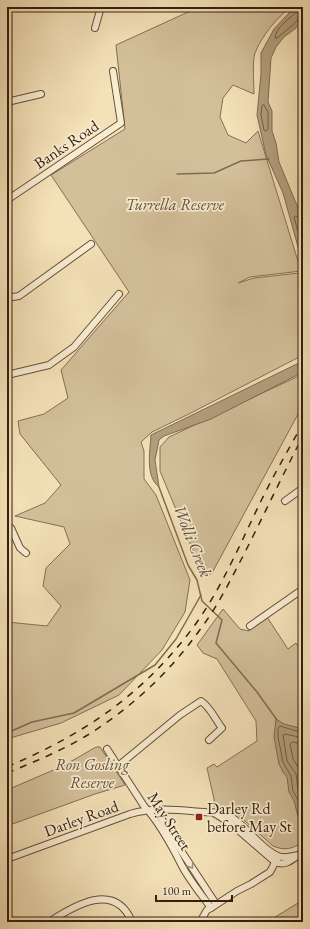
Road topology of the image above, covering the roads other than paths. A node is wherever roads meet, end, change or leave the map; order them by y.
1 (101, 7) edge
2 (95, 28) dead end
3 (113, 70) dead end
4 (41, 94) dead end
5 (7, 102) edge
6 (7, 200) edge
7 (91, 244) dead end
8 (118, 294) dead end
9 (7, 298) edge
10 (7, 375) edge
11 (303, 488) edge
12 (285, 501) dead end
13 (7, 527) edge
14 (26, 553) dead end
15 (302, 591) edge
16 (250, 626) dead end
17 (209, 740) dead end
18 (107, 749) dead end
19 (118, 766) junction
20 (156, 809) junction
21 (148, 810) junction
22 (301, 853) edge
23 (7, 859) edge
24 (277, 859) junction
25 (213, 906) junction
26 (49, 922) edge
27 (132, 922) edge
28 (200, 922) edge

1 - 2 street
3 - 6 street, Banks Road
4 - 5 street
7 - 9 street
8 - 10 street
11 - 12 street
13 - 14 street
15 - 16 street
17 - 19 street
18 - 19 street, May Street
19 - 21 street, May Street
20 - 21 street, Darley Road
20 - 24 street, Darley Road
20 -> 25 street, May Street
21 - 23 street, Darley Road
21 - 25 street, May Street
22 - 24 street
24 - 25 street
25 - 28 street
26 - 27 street

